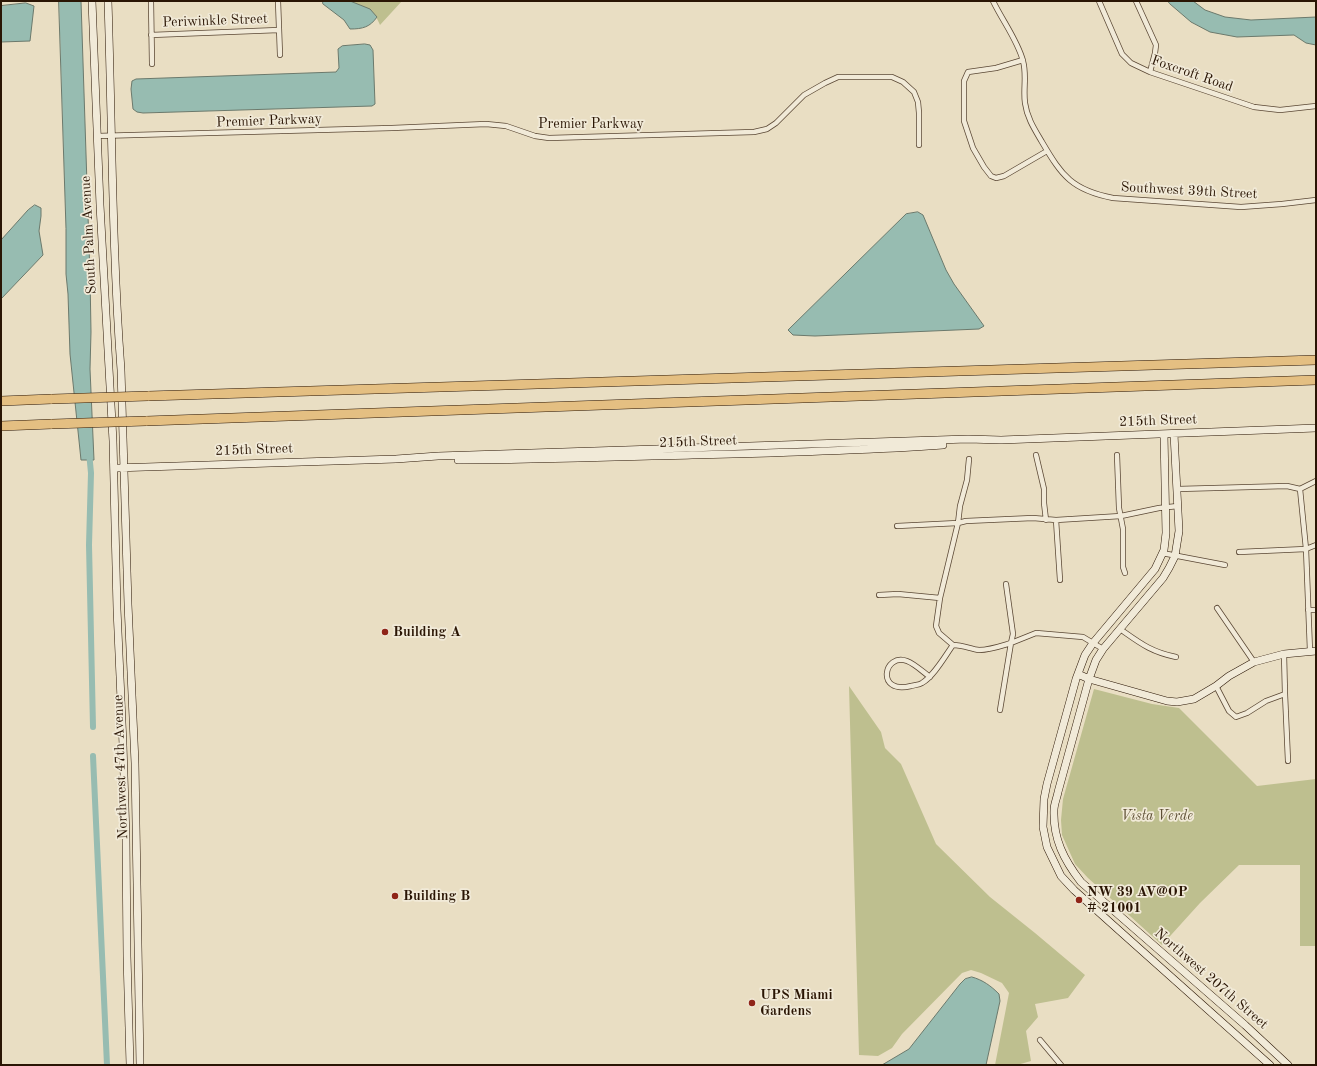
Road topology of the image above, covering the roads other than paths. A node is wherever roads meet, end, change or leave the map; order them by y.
1 (92, 1) edge
2 (108, 1) edge
3 (151, 1) edge
4 (278, 1) edge
5 (993, 1) edge
6 (1099, 1) edge
7 (1136, 1) edge
8 (279, 30) junction
9 (151, 35) junction
10 (280, 55) dead end
11 (1023, 60) junction
12 (152, 64) dead end
13 (1150, 72) junction
14 (1316, 106) edge
15 (97, 136) junction
16 (112, 136) junction
17 (919, 144) dead end
18 (1047, 151) junction
19 (1316, 200) edge
20 (1316, 360) edge
21 (1316, 380) edge
22 (1, 401) edge
23 (1, 426) edge
24 (1316, 428) edge
25 (1164, 434) junction
26 (1174, 434) junction
27 (1036, 455) dead end
28 (1117, 455) dead end
29 (969, 459) dead end
30 (114, 468) junction
31 (124, 468) junction
32 (1316, 481) edge
33 (1178, 489) junction
34 (1300, 489) junction
35 (1178, 506) junction
36 (1166, 507) junction
37 (1121, 516) junction
38 (1046, 520) junction
39 (1056, 520) junction
40 (958, 523) junction
41 (897, 526) dead end
42 (1316, 545) edge
43 (1306, 549) junction
44 (1239, 552) dead end
45 (1162, 553) junction
46 (1175, 556) junction
47 (1225, 565) dead end
48 (1125, 573) dead end
49 (1060, 580) dead end
50 (1006, 584) dead end
51 (879, 595) dead end
52 (940, 598) junction
53 (1217, 608) dead end
54 (1308, 610) junction
55 (1316, 610) edge
56 (1120, 629) junction
57 (1011, 643) junction
58 (1093, 643) junction
59 (953, 644) junction
60 (1103, 649) junction
61 (1313, 651) edge
62 (1284, 654) junction
63 (1176, 657) dead end
64 (1254, 662) junction
65 (1078, 674) junction
66 (930, 677) junction
67 (1089, 679) junction
68 (1216, 686) junction
69 (1284, 694) junction
70 (1000, 710) dead end
71 (1288, 762) dead end
72 (1040, 1040) dead end
73 (130, 1065) edge
74 (140, 1065) edge
75 (1061, 1065) edge
76 (1270, 1065) edge
77 (1288, 1065) edge

1 - 15 street, South Palm Avenue
2 - 16 street, South Palm Avenue
3 - 9 street
4 - 8 street
5 - 11 street, Southwest 39th Street
6 - 13 street, Foxcroft Road
7 - 13 street
8 - 9 street, Periwinkle Street
8 - 10 street
9 - 12 street
11 - 18 street, Southwest 39th Street
11 - 18 street
13 - 14 street, Foxcroft Road
15 - 16 street, Premier Parkway
15 - 30 street, South Palm Avenue
16 - 17 street, Premier Parkway
16 - 31 street, South Palm Avenue
18 - 19 street, Southwest 39th Street
20 - 22 highway, bridge
21 - 23 highway, bridge
24 - 26 street, 215th Street
25 - 26 street, 215th Street
25 - 31 street, 215th Street
25 - 36 street, Northwest 207th Street
26 - 33 street, Northwest 207th Street
27 - 38 street
28 - 37 street
29 - 40 street
30 - 31 street, 215th Street
30 - 73 street, Northwest 47th Avenue
31 - 74 street, Northwest 47th Avenue
32 - 34 street
33 - 34 street
33 - 35 street, Northwest 207th Street
34 - 43 street
35 - 36 street
35 - 46 street, Northwest 207th Street
36 - 37 street
36 - 45 street, Northwest 207th Street
37 - 39 street
37 - 48 street
38 - 39 street
38 - 40 street
39 - 49 street
40 - 41 street
40 - 52 street
42 - 43 street
43 - 44 street
43 - 54 street
45 - 46 street
45 - 58 street, Northwest 207th Street
46 - 47 street
46 - 56 street, Northwest 207th Street
50 - 57 street
51 - 52 street
52 - 59 street
53 - 64 street
54 - 55 street
54 - 61 street
56 - 60 street, Northwest 207th Street
56 - 63 street
57 - 58 street
57 - 59 street
57 - 70 street
58 - 60 street
58 - 65 street, Northwest 207th Street
59 - 66 street
60 - 67 street, Northwest 207th Street
61 - 62 street
62 - 64 street
62 - 69 street
64 - 68 street
65 - 67 street
65 - 76 street, Northwest 207th Street
66 - 66 street
67 - 68 street
67 - 77 street, Northwest 207th Street
68 - 69 street
69 - 71 street
72 - 75 street

